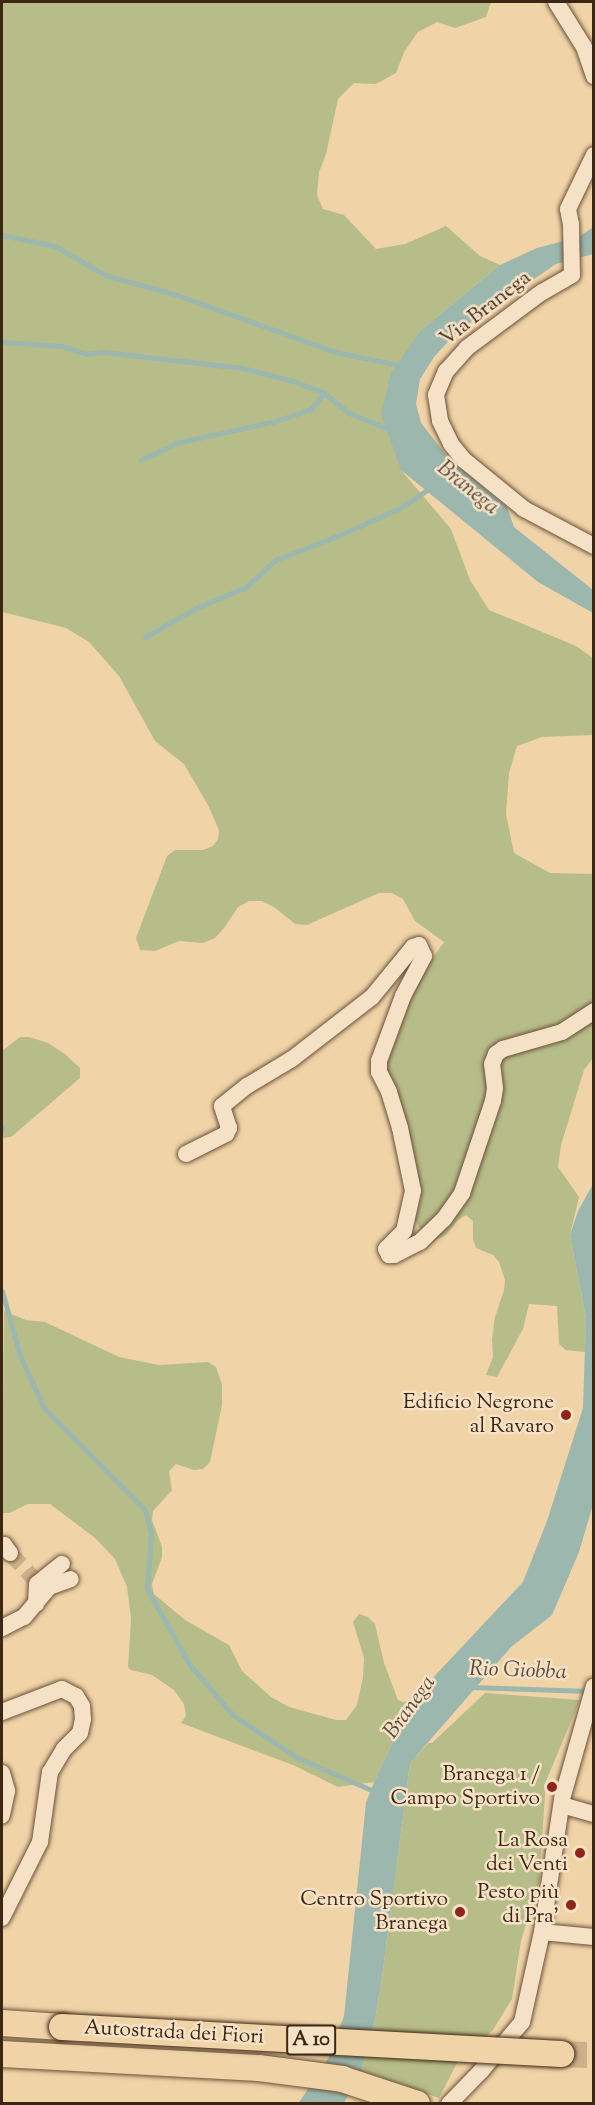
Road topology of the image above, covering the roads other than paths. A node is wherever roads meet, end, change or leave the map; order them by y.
1 (555, 2) edge
2 (594, 76) edge
3 (594, 155) edge
4 (594, 546) edge
5 (594, 1011) edge
6 (186, 1154) dead end
7 (62, 1564) dead end
8 (71, 1579) dead end
9 (36, 1604) junction
10 (2, 1628) edge
11 (594, 1686) edge
12 (2, 1712) edge
13 (588, 1724) edge
14 (2, 1773) edge
15 (562, 1805) junction
16 (594, 1814) edge
17 (2, 1815) edge
18 (9, 1893) edge
19 (2, 1918) edge
20 (542, 1932) junction
21 (594, 1937) edge
22 (2, 2023) edge
23 (2, 2054) edge
24 (561, 2054) tunnel mouth
25 (417, 2103) edge
26 (449, 2103) edge

1 - 2 street
3 - 4 street, Via Branega
5 - 6 street
7 - 9 street
8 - 9 street
9 - 10 street
11 - 13 street
12 - 18 street
13 - 15 street
14 - 17 street
15 - 16 street
15 - 20 street
18 - 19 street
20 - 21 street
20 - 26 street
22 - 24 highway, Autostrada dei Fiori / A 10, bridge
23 - 25 highway, Autostrada dei Fiori / A 10

